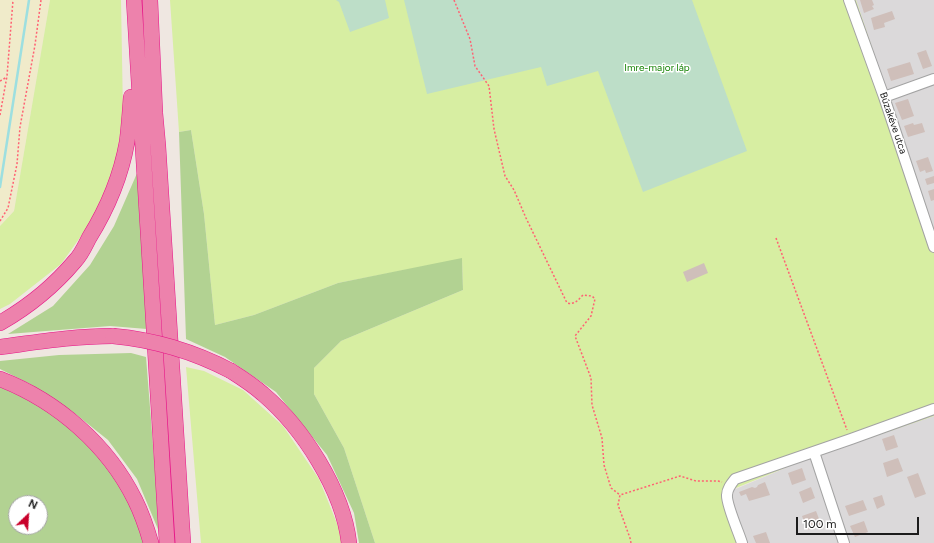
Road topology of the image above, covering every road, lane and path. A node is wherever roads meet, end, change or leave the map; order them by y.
1 (13, 0) edge
2 (41, 0) edge
3 (134, 0) edge
4 (150, 0) edge
5 (454, 0) edge
6 (849, 0) edge
7 (7, 76) junction
8 (934, 79) edge
9 (0, 81) edge
10 (884, 97) junction
11 (0, 115) edge
12 (0, 221) edge
13 (776, 238) dead end
14 (934, 247) edge
15 (0, 323) edge
16 (0, 347) edge
17 (0, 379) edge
18 (934, 409) edge
19 (851, 439) junction
20 (814, 452) junction
21 (733, 482) junction
22 (620, 495) junction
23 (180, 506) junction
24 (151, 543) edge
25 (167, 543) edge
26 (183, 543) edge
27 (190, 543) edge
28 (349, 543) edge
29 (631, 543) edge
30 (742, 543) edge
31 (844, 543) edge

1 - 7 path
2 - 12 path
3 - 15 highway
3 - 25 highway
4 - 23 highway
5 - 22 path
6 - 10 street, Búzakéve utca
7 - 9 path
7 - 11 path
8 - 10 street
10 - 14 street, Búzakéve utca
13 - 19 path
16 - 28 highway, bridge
17 - 24 highway
18 - 19 street
19 - 20 street
20 - 21 street
20 - 31 street
21 - 22 path
21 - 30 street
22 - 29 path
23 - 26 highway
23 - 27 highway

